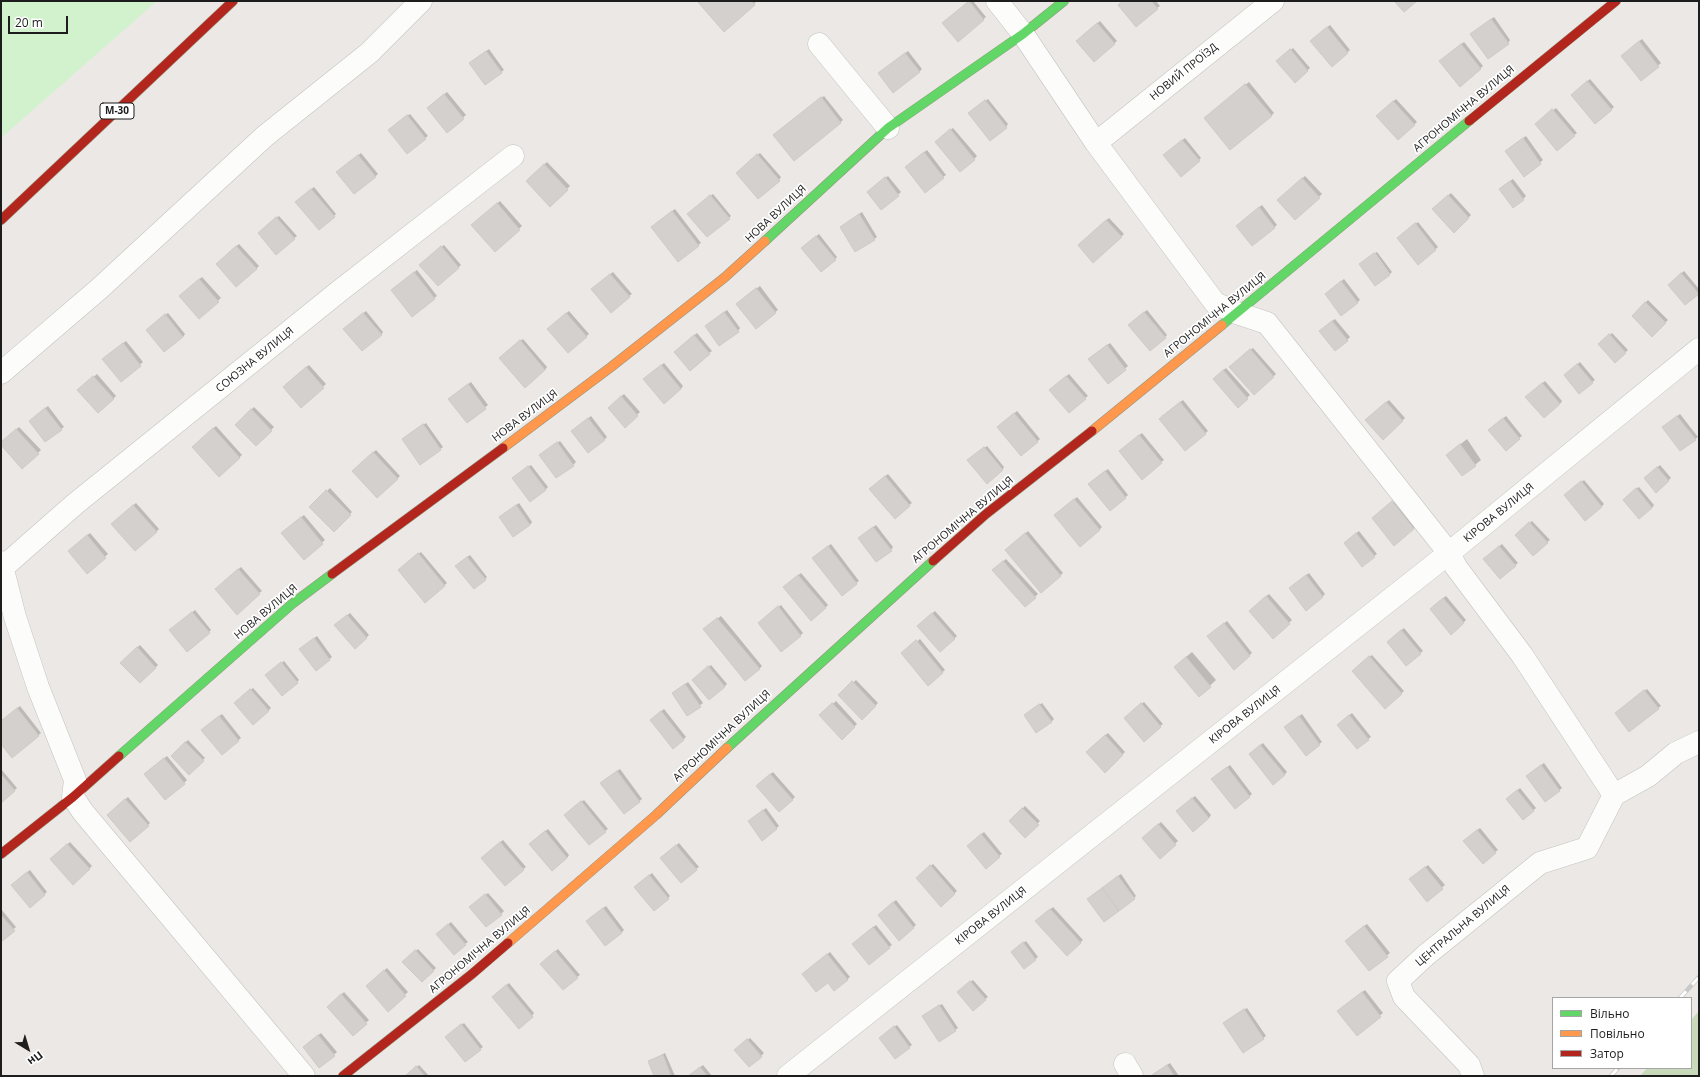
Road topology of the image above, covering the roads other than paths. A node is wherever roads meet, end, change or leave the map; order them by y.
1 (233, 1) edge
2 (421, 1) edge
3 (997, 1) edge
4 (1064, 1) edge
5 (1273, 1) edge
6 (1616, 1) edge
7 (1022, 34) junction
8 (818, 44) dead end
9 (888, 128) junction
10 (1096, 143) junction
11 (513, 156) dead end
12 (1, 220) edge
13 (1237, 313) junction
14 (1699, 349) edge
15 (1, 373) edge
16 (1449, 553) junction
17 (2, 566) edge
18 (1699, 742) edge
19 (1614, 795) junction
20 (73, 797) junction
21 (1, 854) edge
22 (795, 1074) edge
23 (304, 1076) edge
24 (343, 1076) edge
25 (1473, 1076) edge

1 - 12 main road, М-30
2 - 15 street
3 - 7 street
4 - 7 main road, НОВА ВУЛИЦЯ
5 - 10 street, НОВИЙ ПРОЇЗД
6 - 13 main road, АГРОНОМІЧНА ВУЛИЦЯ
7 - 9 main road, НОВА ВУЛИЦЯ
7 - 10 street
8 - 9 street
9 - 20 main road, НОВА ВУЛИЦЯ
10 - 13 street
11 - 17 street, СОЮЗНА ВУЛИЦЯ
13 - 16 street
13 - 24 main road, АГРОНОМІЧНА ВУЛИЦЯ
14 - 16 street, КІРОВА ВУЛИЦЯ
16 - 19 street
16 - 22 street, КІРОВА ВУЛИЦЯ
17 - 20 street
18 - 19 street
19 - 25 street, ЦЕНТРАЛЬНА ВУЛИЦЯ
20 - 21 main road, НОВА ВУЛИЦЯ
20 - 23 street

